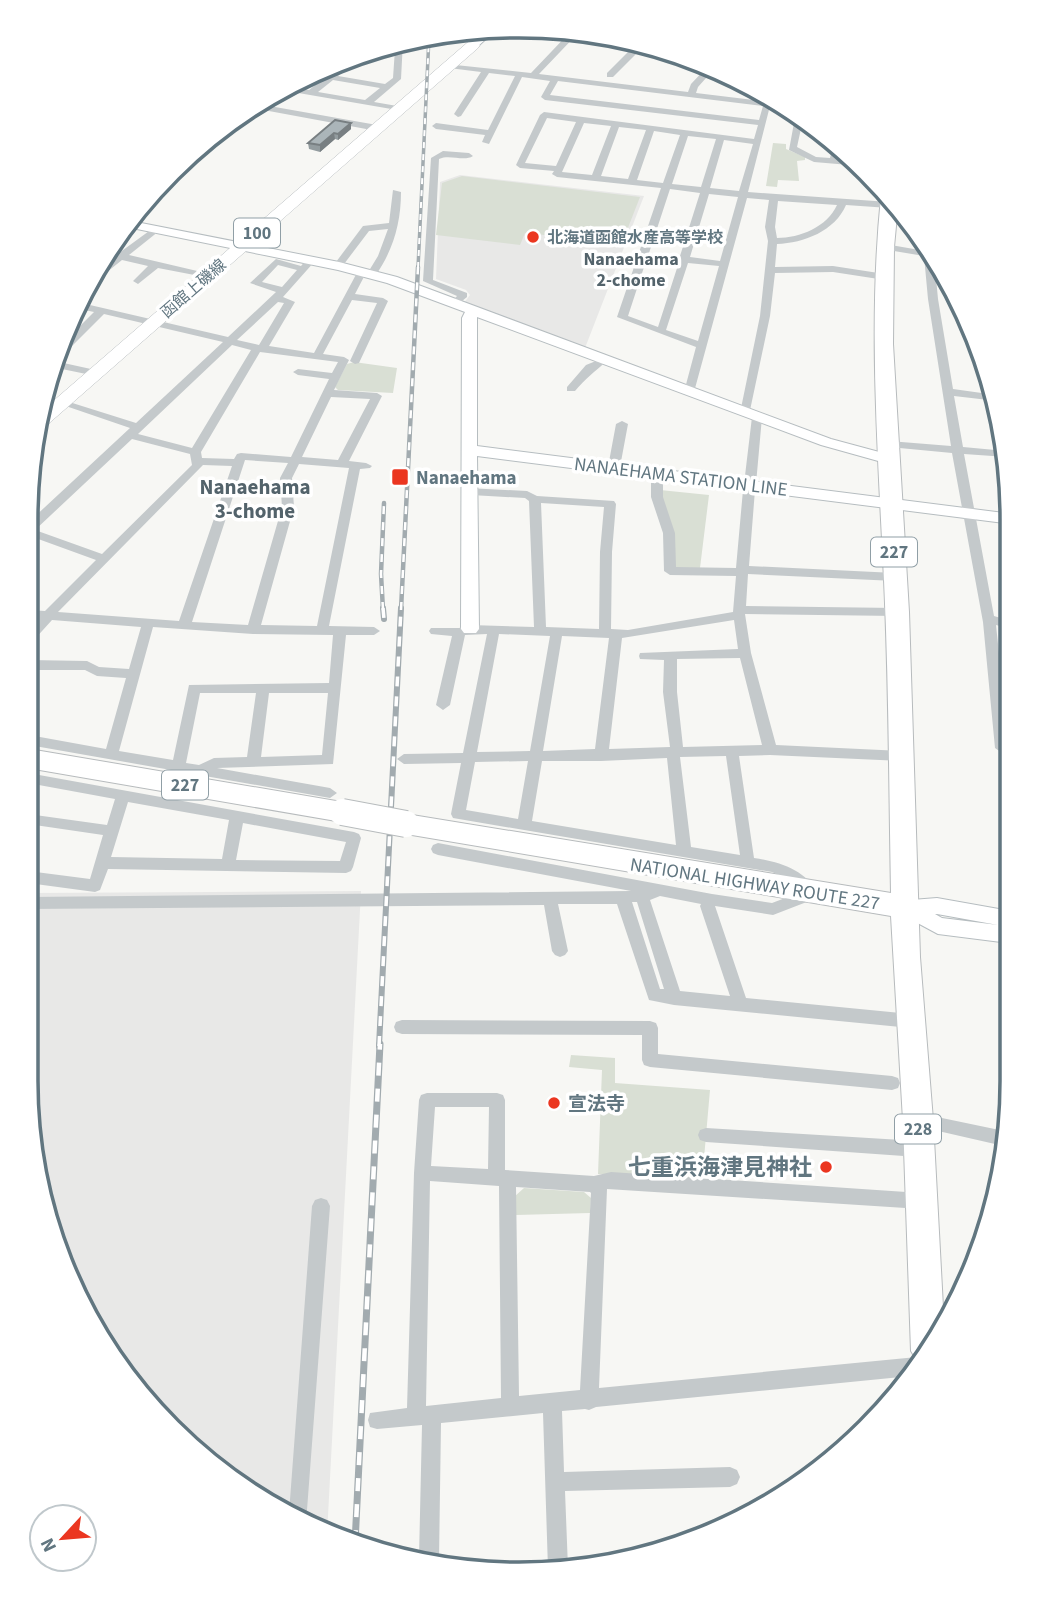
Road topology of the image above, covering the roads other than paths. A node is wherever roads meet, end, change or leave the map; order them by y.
1 (476, 41) edge
2 (566, 41) edge
3 (472, 45) joint
4 (633, 52) edge
5 (399, 54) edge
6 (449, 66) junction
7 (487, 70) junction
8 (520, 74) junction
9 (610, 75) dead end
10 (704, 75) edge
11 (533, 76) junction
12 (332, 77) joint
13 (555, 79) junction
14 (387, 87) junction
15 (301, 91) edge
16 (312, 93) junction
17 (691, 95) junction
18 (367, 103) junction
19 (760, 103) edge
20 (767, 107) edge
21 (270, 109) edge
22 (400, 109) junction
23 (458, 114) dead end
24 (683, 114) junction
25 (581, 120) junction
26 (763, 123) junction
27 (616, 124) junction
28 (436, 126) dead end
29 (797, 127) edge
30 (377, 128) junction
31 (651, 128) junction
32 (685, 132) junction
33 (721, 137) junction
34 (758, 142) junction
35 (469, 156) dead end
36 (835, 156) edge
37 (834, 161) junction
38 (841, 162) edge
39 (559, 169) junction
40 (594, 178) junction
41 (631, 183) junction
42 (666, 187) junction
43 (705, 191) junction
44 (396, 192) dead end
45 (744, 195) junction
46 (774, 198) junction
47 (842, 201) junction
48 (880, 201) edge
49 (889, 212) edge
50 (139, 226) edge
51 (391, 226) junction
52 (156, 229) junction
53 (773, 241) junction
54 (241, 247) junction
55 (885, 247) junction
56 (919, 252) edge
57 (118, 255) edge
58 (644, 255) junction
59 (122, 256) junction
60 (684, 260) junction
61 (113, 263) edge
62 (156, 264) junction
63 (725, 264) junction
64 (307, 265) junction
65 (338, 266) junction
66 (771, 270) junction
67 (930, 270) edge
68 (367, 273) junction
69 (207, 276) junction
70 (885, 277) junction
71 (138, 281) dead end
72 (280, 294) junction
73 (348, 296) junction
74 (456, 303) junction
75 (87, 308) edge
76 (473, 309) junction
77 (102, 311) junction
78 (154, 322) junction
79 (660, 331) junction
80 (74, 339) edge
81 (229, 341) junction
82 (702, 346) junction
83 (260, 349) junction
84 (317, 356) junction
85 (355, 361) dead end
86 (601, 362) dead end
87 (64, 366) edge
88 (298, 372) dead end
89 (96, 373) junction
90 (335, 377) junction
91 (571, 389) dead end
92 (689, 392) junction
93 (949, 392) junction
94 (326, 393) junction
95 (984, 396) edge
96 (54, 405) edge
97 (751, 415) junction
98 (622, 425) dead end
99 (134, 431) junction
100 (470, 450) junction
101 (958, 450) junction
102 (889, 452) junction
103 (995, 453) edge
104 (196, 457) junction
105 (293, 460) junction
106 (239, 463) junction
107 (354, 465) junction
108 (614, 467) junction
109 (657, 478) dead end
110 (750, 487) junction
111 (471, 491) junction
112 (535, 499) junction
113 (891, 503) junction
114 (968, 513) junction
115 (1000, 517) edge
116 (38, 522) edge
117 (38, 533) edge
118 (104, 559) junction
119 (741, 571) junction
120 (895, 577) junction
121 (739, 612) junction
122 (897, 612) junction
123 (38, 615) edge
124 (50, 616) junction
125 (988, 619) junction
126 (1000, 622) edge
127 (148, 623) junction
128 (184, 626) junction
129 (38, 629) edge
130 (494, 629) junction
131 (253, 630) junction
132 (465, 630) junction
133 (322, 631) junction
134 (340, 631) junction
135 (374, 631) dead end
136 (436, 631) dead end
137 (540, 631) junction
138 (557, 631) junction
139 (610, 633) junction
140 (746, 653) junction
141 (671, 655) junction
142 (645, 656) dead end
143 (38, 665) edge
144 (135, 674) junction
145 (263, 688) junction
146 (333, 688) junction
147 (1000, 688) edge
148 (443, 705) dead end
149 (38, 742) edge
150 (770, 750) junction
151 (732, 752) junction
152 (675, 753) junction
153 (111, 754) junction
154 (601, 756) junction
155 (902, 756) junction
156 (535, 757) junction
157 (468, 758) junction
158 (38, 759) edge
159 (404, 759) dead end
160 (253, 762) junction
161 (179, 765) junction
162 (198, 769) junction
163 (38, 780) edge
164 (123, 795) junction
165 (336, 803) junction
166 (237, 815) junction
167 (38, 820) edge
168 (524, 825) junction
169 (111, 831) junction
170 (438, 849) dead end
171 (684, 852) junction
172 (102, 863) junction
173 (748, 863) junction
174 (228, 864) junction
175 (38, 878) edge
176 (662, 891) junction
177 (813, 894) junction
178 (623, 898) junction
179 (550, 899) junction
180 (38, 903) edge
181 (643, 903) dead end
182 (707, 906) dead end
183 (906, 907) junction
184 (1000, 917) edge
185 (1000, 934) edge
186 (560, 951) dead end
187 (674, 998) junction
188 (741, 1004) junction
189 (911, 1021) junction
190 (402, 1027) dead end
191 (892, 1083) dead end
192 (918, 1134) junction
193 (706, 1135) dead end
194 (996, 1139) edge
195 (422, 1172) junction
196 (501, 1177) junction
197 (594, 1184) junction
198 (921, 1201) junction
199 (321, 1206) dead end
200 (927, 1336) edge
201 (906, 1367) edge
202 (589, 1401) junction
203 (552, 1404) junction
204 (510, 1408) junction
205 (424, 1416) junction
206 (377, 1420) dead end
207 (730, 1477) dead end
208 (555, 1482) junction
209 (299, 1509) edge
210 (429, 1553) edge
211 (558, 1560) edge

1 - 3 street
2 - 11 street
3 - 6 main road, 函館上磯線 / 100
4 - 9 street
5 - 14 street
6 - 7 street
6 - 22 main road, 函館上磯線 / 100
7 - 8 street
7 - 23 street
8 - 11 street
8 - 28 street
10 - 17 street
11 - 13 street
12 - 14 street
12 - 16 street
13 - 17 street
13 - 24 street
14 - 18 street
15 - 16 street
16 - 18 street
17 - 19 street
17 - 24 street
18 - 22 street
20 - 26 street
21 - 30 street
22 - 30 main road, 函館上磯線 / 100
24 - 26 street
25 - 27 street
25 - 39 street
25 - 39 street
26 - 34 street
27 - 31 street
27 - 40 street
29 - 37 street
30 - 54 main road, 函館上磯線 / 100
31 - 32 street
31 - 41 street
32 - 33 street
32 - 42 street
33 - 34 street
33 - 43 street
34 - 45 street
35 - 74 street
36 - 37 street
37 - 38 street
39 - 40 street
40 - 41 street
41 - 42 street
42 - 43 street
42 - 58 street
43 - 45 street
43 - 60 street
44 - 51 street
45 - 46 street
45 - 63 street
46 - 47 street
46 - 53 street
47 - 48 street
47 - 53 street
49 - 55 highway, NATIONAL HIGHWAY ROUTE 227 / 227
50 - 52 street
51 - 65 street
51 - 68 street
52 - 54 street
52 - 59 street
53 - 66 street
54 - 64 street
54 - 69 main road, 函館上磯線 / 100
55 - 56 street
55 - 70 highway, NATIONAL HIGHWAY ROUTE 227 / 227
57 - 59 street
58 - 60 street
58 - 79 street
59 - 61 street
59 - 62 street
60 - 63 street
60 - 79 street
62 - 69 street
62 - 71 street
63 - 82 street
64 - 65 street
64 - 72 street
64 - 72 street
65 - 68 street
66 - 70 street
66 - 97 street
67 - 93 street
68 - 73 street
68 - 74 street
69 - 78 main road, 函館上磯線 / 100
70 - 102 highway, NATIONAL HIGHWAY ROUTE 227 / 227
72 - 81 street
72 - 83 street
73 - 84 street
73 - 85 street
74 - 76 street
75 - 77 street
76 - 92 street
76 - 100 street
77 - 78 street
77 - 80 street
78 - 81 street
78 - 89 main road, 函館上磯線 / 100
79 - 82 street
81 - 83 street
81 - 99 street
82 - 92 street
83 - 84 street
83 - 104 street
84 - 90 street
86 - 91 street
87 - 89 street
88 - 90 street
89 - 96 main road, 函館上磯線 / 100
90 - 94 street
92 - 97 street
93 - 95 street
93 - 101 street
94 - 105 street
94 - 107 street
96 - 99 street
97 - 102 street
97 - 110 street
98 - 108 street
99 - 104 street
99 - 116 street
100 - 108 street, NANAEHAMA STATION LINE
100 - 111 street
101 - 102 street
101 - 103 street
101 - 114 street
102 - 113 highway, NATIONAL HIGHWAY ROUTE 227 / 227
104 - 106 street
104 - 118 street
105 - 106 street
105 - 107 street
105 - 131 street
106 - 128 street
107 - 133 street
108 - 110 street, NANAEHAMA STATION LINE
109 - 119 street
110 - 113 street, NANAEHAMA STATION LINE
110 - 119 street
111 - 112 street
111 - 132 street
112 - 137 street
112 - 139 street
113 - 114 street, NANAEHAMA STATION LINE
113 - 120 highway, NATIONAL HIGHWAY ROUTE 227 / 227
114 - 115 street, NANAEHAMA STATION LINE
114 - 125 street
117 - 118 street
118 - 124 street
119 - 120 street
119 - 121 street
120 - 122 highway, NATIONAL HIGHWAY ROUTE 227 / 227
121 - 122 street
121 - 139 street
121 - 140 street
122 - 155 highway, NATIONAL HIGHWAY ROUTE 227 / 227
123 - 124 street
124 - 127 street
124 - 129 street
125 - 126 street
125 - 147 street
127 - 128 street
127 - 144 street
128 - 131 street
130 - 132 street
130 - 137 street
130 - 157 street
131 - 133 street
132 - 136 street
132 - 148 street
133 - 134 street
134 - 135 street
134 - 146 street
137 - 138 street
138 - 139 street
138 - 156 street
139 - 154 street
140 - 141 street
140 - 150 street
141 - 142 street
141 - 152 street
143 - 144 street
144 - 153 street
145 - 146 street
145 - 160 street
145 - 161 street
146 - 160 street
149 - 153 street
150 - 151 street
150 - 155 street
151 - 152 street
151 - 173 street
152 - 154 street
152 - 171 street
153 - 161 street
154 - 156 street
155 - 183 highway, NATIONAL HIGHWAY ROUTE 227 / 227
156 - 157 street
156 - 168 street
157 - 159 street
157 - 168 street
158 - 165 highway, NATIONAL HIGHWAY ROUTE 227 / 227
160 - 162 street
161 - 162 street
162 - 165 street
163 - 164 street
164 - 166 street
164 - 169 street
165 - 177 highway, NATIONAL HIGHWAY ROUTE 227 / 227, bridge
166 - 174 street
166 - 174 street
167 - 169 street
168 - 171 street
169 - 172 street
170 - 176 street
171 - 173 street
172 - 174 street
172 - 175 street
173 - 177 street
176 - 177 street
176 - 178 street
177 - 183 highway, NATIONAL HIGHWAY ROUTE 227 / 227
178 - 179 street
178 - 187 street
179 - 180 street
179 - 186 street
181 - 187 street
182 - 188 street
183 - 184 street
183 - 185 street
183 - 189 highway, 228
187 - 188 street
188 - 189 street
189 - 192 highway, 228
190 - 191 street
192 - 193 street
192 - 194 street
192 - 198 highway, 228
195 - 196 street
195 - 196 street
195 - 205 street
196 - 197 street
196 - 204 street
197 - 198 street
197 - 202 street
198 - 200 highway, 228
199 - 209 street
201 - 202 street
202 - 203 street
203 - 204 street
203 - 208 street
204 - 205 street
205 - 206 street
205 - 210 street
207 - 208 street
208 - 211 street

